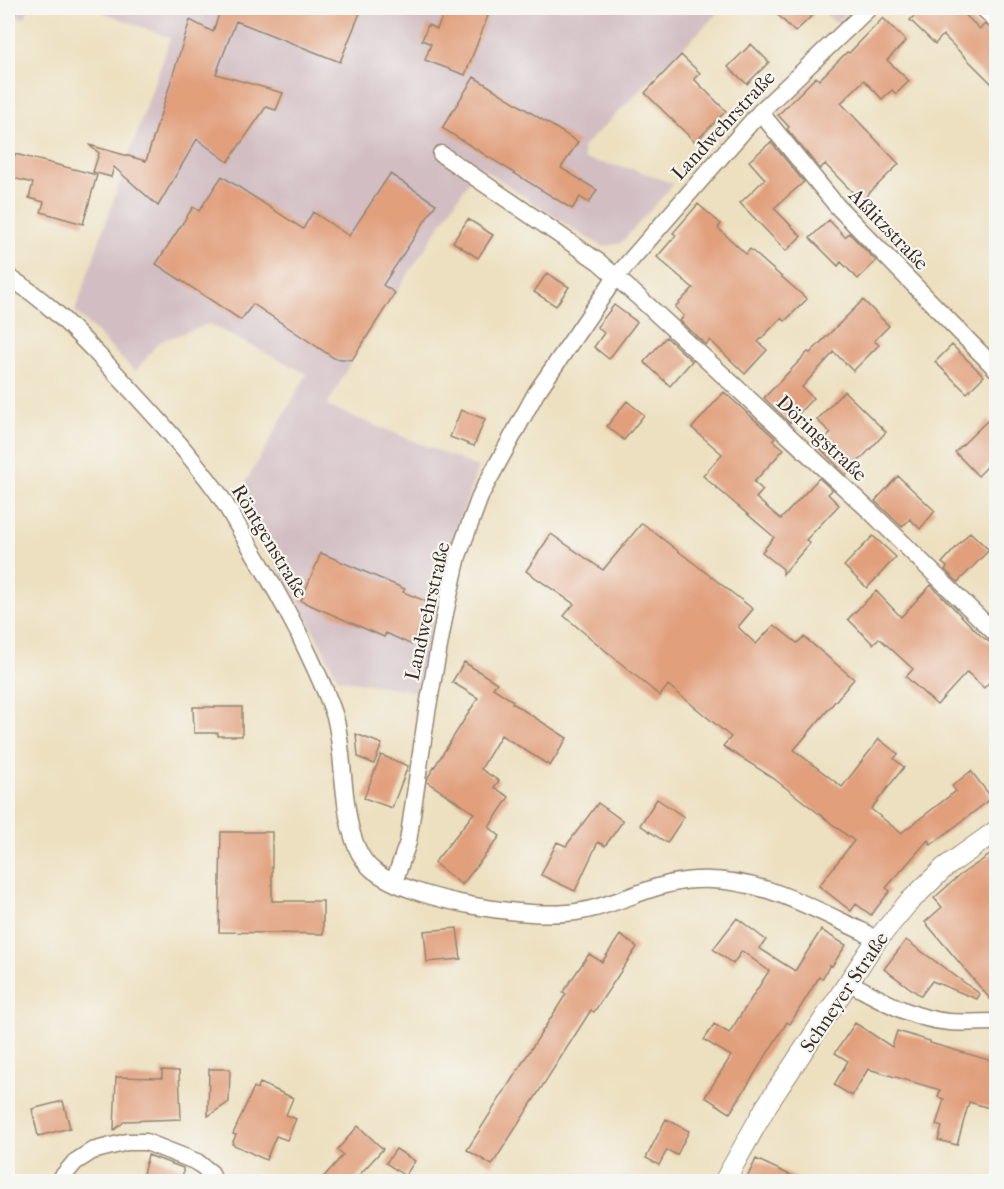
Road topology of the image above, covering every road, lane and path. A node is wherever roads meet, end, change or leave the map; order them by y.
1 (869, 8) edge
2 (983, 8) edge
3 (996, 20) edge
4 (760, 112) junction
5 (441, 154) dead end
6 (8, 277) edge
7 (615, 278) junction
8 (996, 369) edge
9 (996, 634) edge
10 (996, 831) edge
11 (394, 882) junction
12 (876, 941) junction
13 (848, 982) junction
14 (996, 1022) edge
15 (58, 1182) edge
16 (214, 1182) edge
17 (724, 1182) edge

1 - 4 street, Landwehrstraße
2 - 3 street
4 - 7 street, Landwehrstraße
4 - 8 street, Aßlitzstraße
5 - 7 street
6 - 11 street, Röntgenstraße
7 - 9 street, Döringstraße
7 - 11 street, Landwehrstraße
10 - 12 street, Schneyer Straße
11 - 12 street, Röntgenstraße
12 - 13 street, Schneyer Straße
13 - 14 street
13 - 17 street, Schneyer Straße
15 - 16 street

